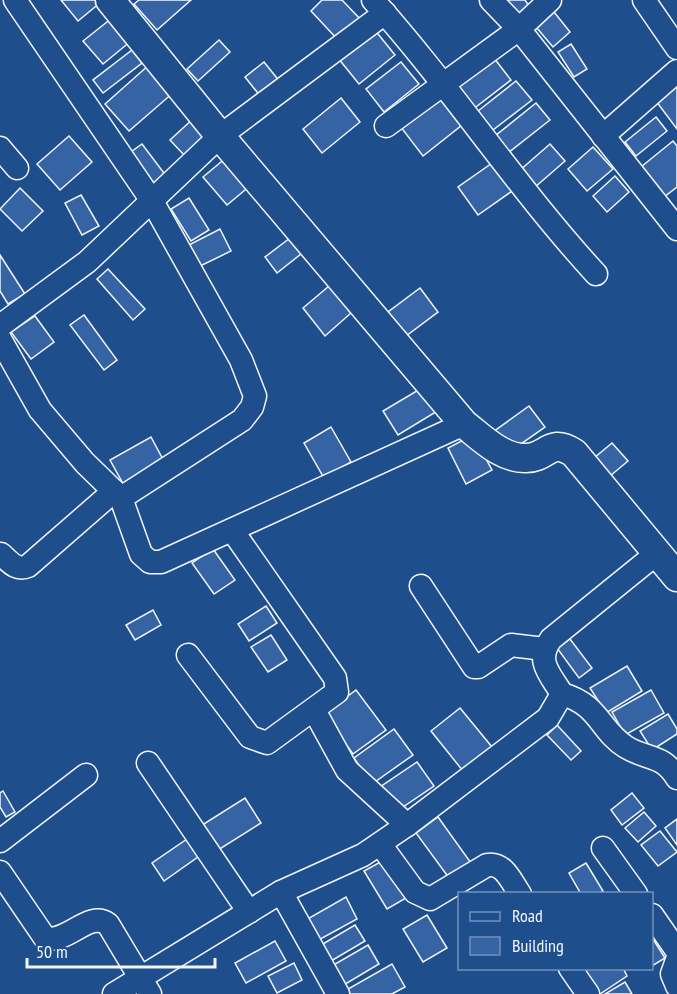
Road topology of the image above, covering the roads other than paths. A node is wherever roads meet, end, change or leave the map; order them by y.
1 (15, 0) edge
2 (110, 0) edge
3 (491, 0) edge
4 (550, 0) edge
5 (644, 0) edge
6 (379, 7) edge
7 (519, 28) junction
8 (677, 48) edge
9 (677, 71) edge
10 (443, 85) junction
11 (386, 126) dead end
12 (220, 136) junction
13 (603, 136) junction
14 (0, 148) edge
15 (18, 168) dead end
16 (152, 201) junction
17 (677, 229) edge
18 (596, 274) dead end
19 (0, 326) edge
20 (0, 339) edge
21 (464, 423) junction
22 (117, 494) junction
23 (232, 530) junction
24 (1, 554) edge
25 (656, 554) junction
26 (677, 577) edge
27 (421, 586) dead end
28 (544, 649) junction
29 (188, 655) dead end
30 (562, 694) junction
31 (314, 710) junction
32 (148, 763) dead end
33 (86, 775) dead end
34 (677, 778) edge
35 (407, 825) junction
36 (0, 841) edge
37 (380, 844) junction
38 (603, 848) dead end
39 (0, 872) edge
40 (282, 892) junction
41 (519, 892) edge
42 (635, 892) edge
43 (249, 912) junction
44 (653, 918) edge
45 (677, 951) edge
46 (677, 960) edge
47 (571, 970) edge
48 (145, 986) edge
49 (677, 986) edge
50 (114, 994) edge
51 (338, 994) edge
52 (588, 994) edge

1 - 16 street
2 - 12 street
3 - 7 street
4 - 7 street
5 - 8 street
6 - 10 street
6 - 12 street
7 - 10 street
7 - 13 street
9 - 13 street
10 - 11 street
10 - 18 street
12 - 16 street
12 - 21 street
13 - 17 street
14 - 15 street
16 - 19 street
16 - 22 street
20 - 22 street
21 - 23 street
21 - 25 street
22 - 23 street
22 - 24 street
23 - 31 street
25 - 26 street
25 - 28 street
27 - 28 street
28 - 30 street
29 - 31 street
30 - 34 street
30 - 35 street
31 - 35 street
32 - 43 street
33 - 36 street
35 - 37 street
37 - 40 street
37 - 41 street
38 - 42 street
39 - 48 street
40 - 43 street
40 - 51 street
43 - 48 street
44 - 45 street
46 - 49 street
47 - 52 street
48 - 50 street

